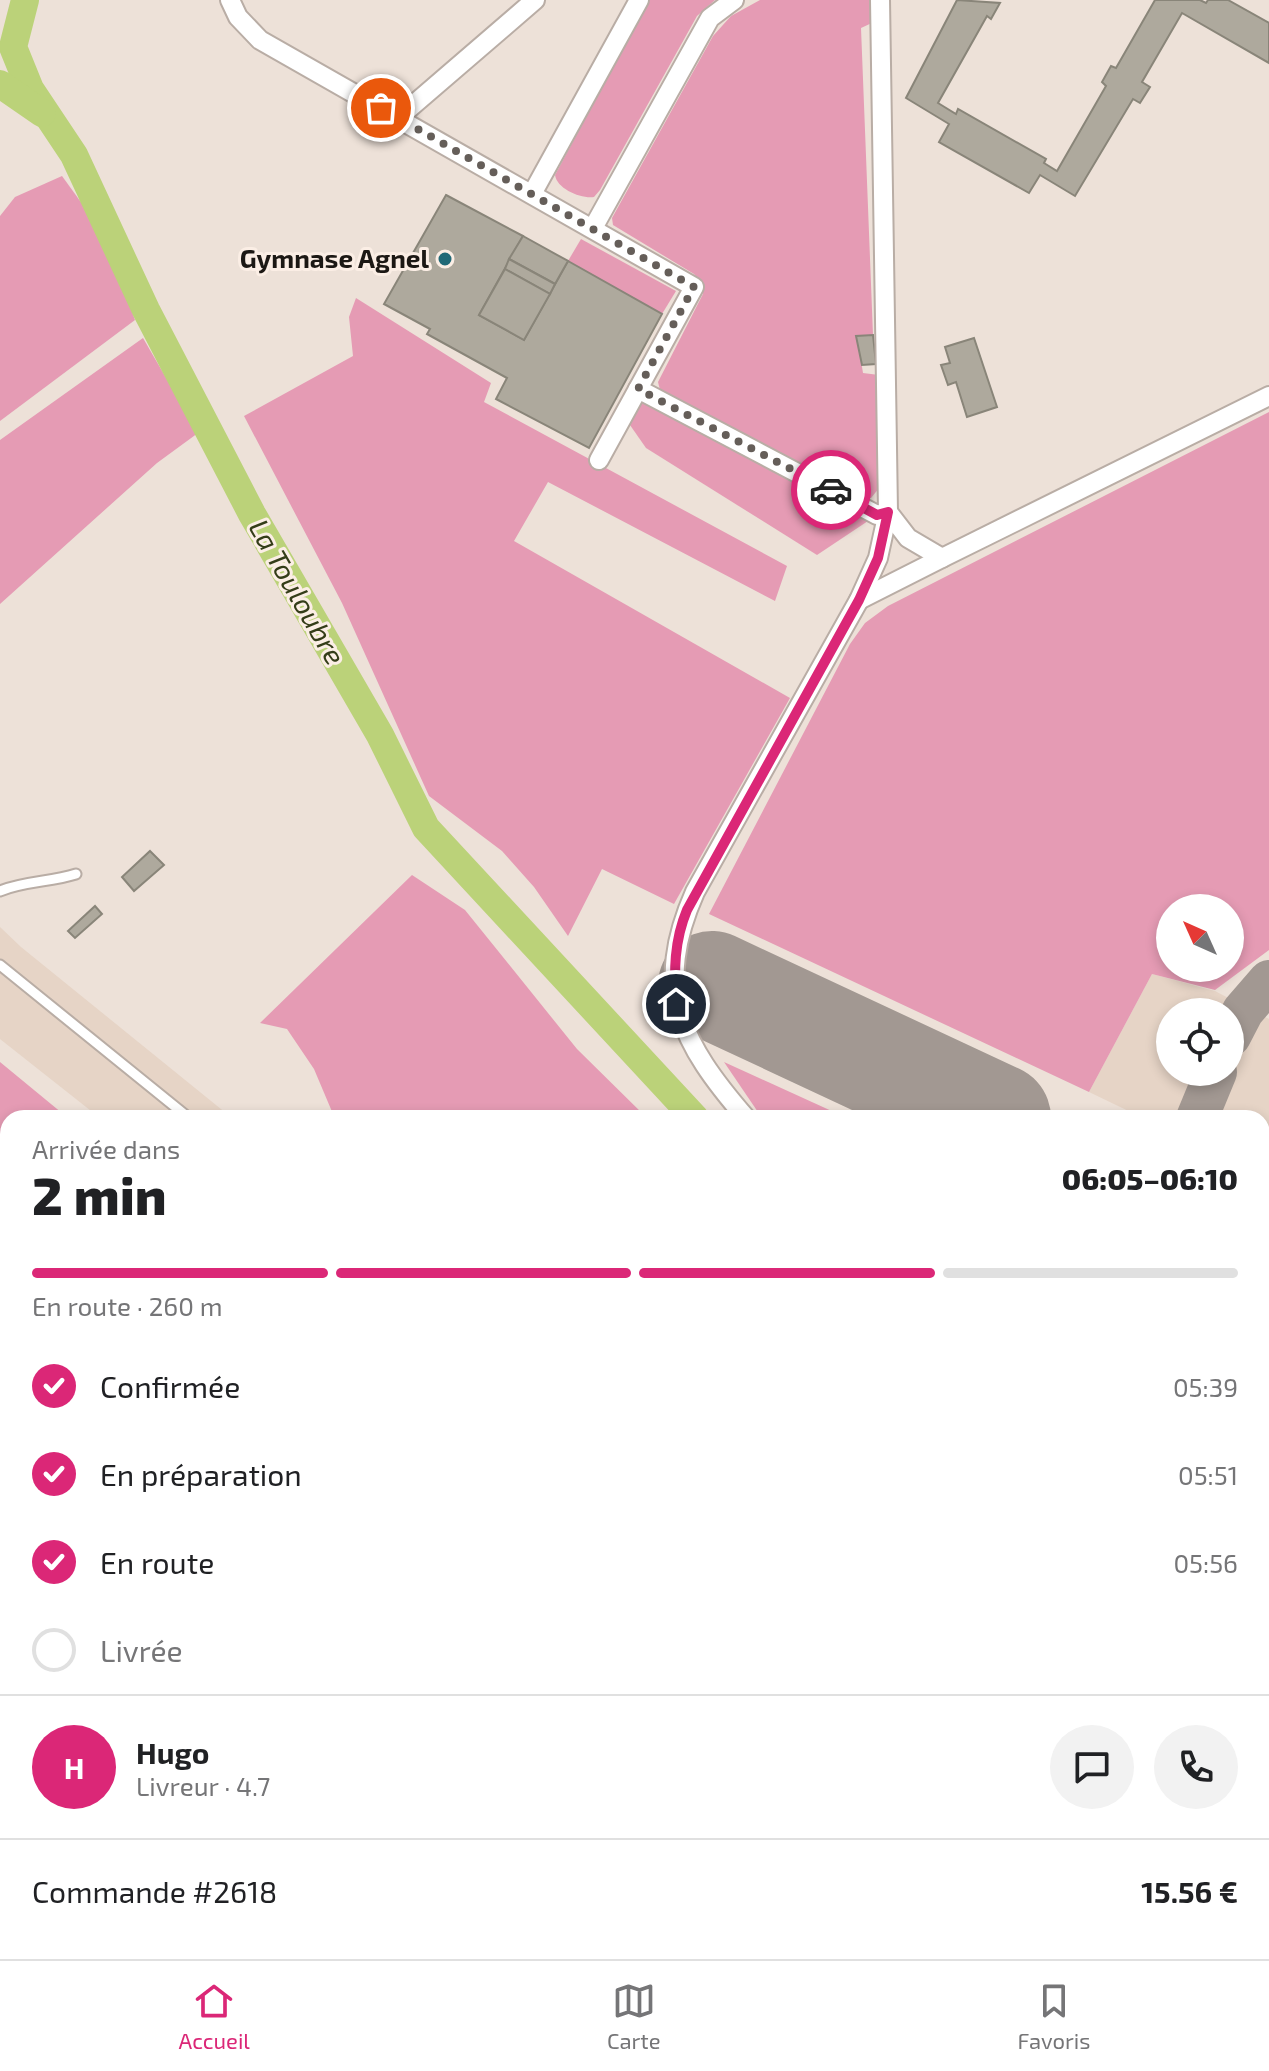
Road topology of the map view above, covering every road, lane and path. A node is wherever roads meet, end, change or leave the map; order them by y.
1 (230, 0) edge
2 (535, 0) edge
3 (639, 0) edge
4 (734, 0) edge
5 (880, 0) edge
6 (398, 118) junction
7 (532, 194) junction
8 (593, 228) junction
9 (638, 389) junction
10 (1269, 396) edge
11 (599, 460) dead end
12 (888, 512) junction
13 (942, 558) junction
14 (859, 600) junction
15 (76, 874) dead end
16 (0, 891) edge
17 (0, 965) edge
18 (179, 1110) edge
19 (740, 1110) edge

1 - 6 street
2 - 6 street
3 - 7 street
4 - 8 street
5 - 12 street
6 - 7 street
7 - 8 street
8 - 9 street
9 - 11 street
9 - 12 street
10 - 13 street
12 - 13 street
12 - 14 street
13 - 14 street
14 - 19 street
15 - 16 lane
17 - 18 lane

